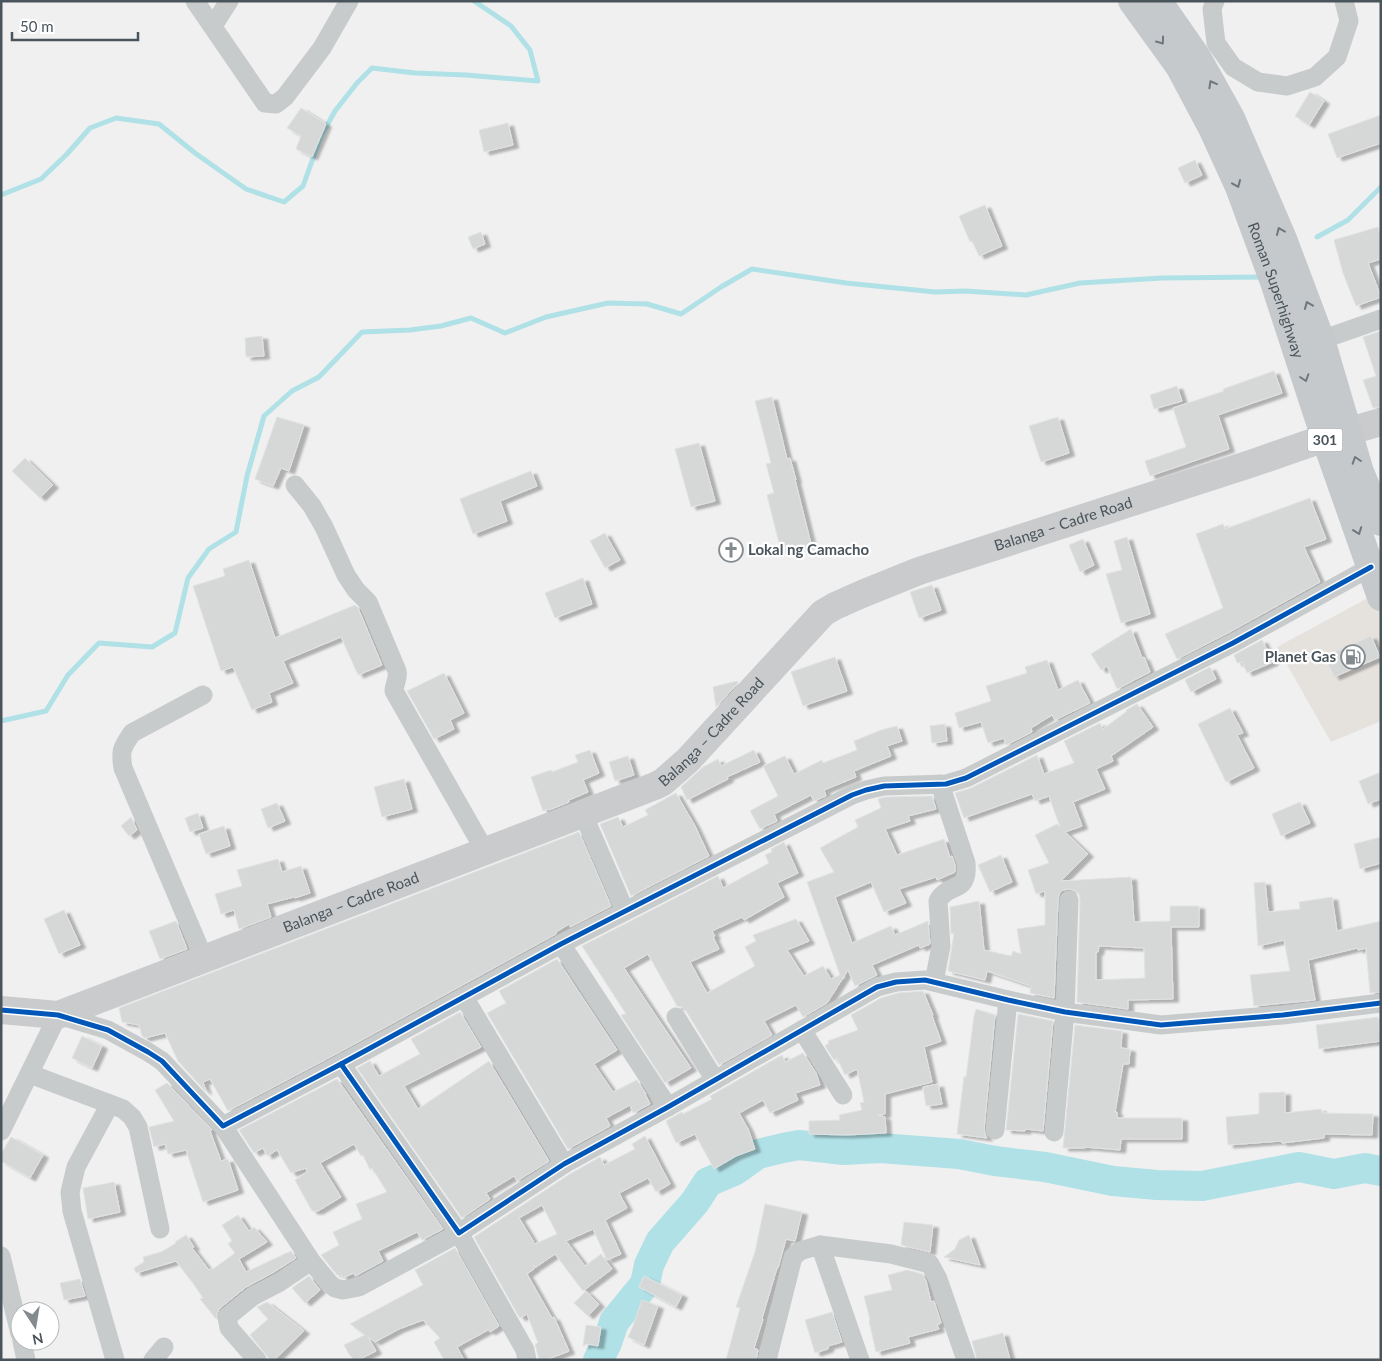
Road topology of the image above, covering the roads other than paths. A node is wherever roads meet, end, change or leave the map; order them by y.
1 (195, 1) edge
2 (229, 1) edge
3 (349, 1) edge
4 (1132, 1) edge
5 (1158, 1) edge
6 (1215, 1) edge
7 (1344, 1) edge
8 (213, 26) junction
9 (1207, 50) junction
10 (1381, 319) edge
11 (1321, 340) junction
12 (1381, 422) edge
13 (1336, 435) junction
14 (295, 485) dead end
15 (1381, 522) edge
16 (1371, 567) junction
17 (1381, 598) edge
18 (202, 695) dead end
19 (940, 784) junction
20 (584, 814) junction
21 (485, 851) junction
22 (1069, 900) dead end
23 (625, 911) junction
24 (561, 944) junction
25 (204, 959) junction
26 (934, 982) junction
27 (464, 997) junction
28 (1008, 1000) junction
29 (1381, 1003) edge
30 (1, 1010) edge
31 (1065, 1012) junction
32 (58, 1015) junction
33 (676, 1017) dead end
34 (802, 1030) junction
35 (342, 1064) junction
36 (30, 1074) junction
37 (715, 1080) junction
38 (843, 1095) dead end
39 (110, 1104) junction
40 (668, 1107) junction
41 (223, 1126) junction
42 (995, 1130) dead end
43 (1, 1131) edge
44 (1054, 1132) dead end
45 (564, 1164) junction
46 (160, 1229) dead end
47 (459, 1233) junction
48 (820, 1245) junction
49 (1, 1256) edge
50 (311, 1261) junction
51 (12, 1301) edge
52 (115, 1360) edge
53 (257, 1360) edge
54 (526, 1360) edge
55 (767, 1360) edge
56 (860, 1360) edge
57 (966, 1360) edge

1 - 8 street
2 - 8 street
3 - 8 street
4 -> 13 main road, Roman Superhighway / 301
5 - 9 main road, Roman Superhighway / 301
6 - 9 street
7 - 9 street
11 -> 9 main road, Roman Superhighway / 301
10 - 11 street
11 - 13 main road, Roman Superhighway / 301
12 - 13 street, Balanga – Cadre Road
15 -> 13 main road, Roman Superhighway / 301
13 -> 16 main road, Roman Superhighway / 301
13 - 20 street, Balanga – Cadre Road
14 - 21 street
16 - 17 main road, Roman Superhighway / 301
16 - 19 street
18 - 25 street
19 - 23 street
19 - 26 street
20 - 21 street, Balanga – Cadre Road
20 - 23 street
21 - 25 street, Balanga – Cadre Road
22 - 31 street
23 - 24 street
24 - 27 street
24 - 40 street
25 - 32 street, Balanga – Cadre Road
26 - 28 street
26 - 34 street
27 - 35 street
27 - 45 street
28 - 31 street
28 - 42 street
29 - 31 street
30 - 32 street
31 - 44 street
32 - 36 street
32 - 41 street
33 - 37 street
34 - 37 street
34 - 38 street
35 - 41 street
35 - 47 street
36 - 39 street
36 - 43 street
37 - 40 street
39 - 46 street
39 - 52 street
40 - 45 street
41 - 50 street
45 - 47 street
47 - 50 street
47 - 54 street
48 - 55 street
48 - 56 street
48 - 57 street
49 - 51 street
50 - 53 street

